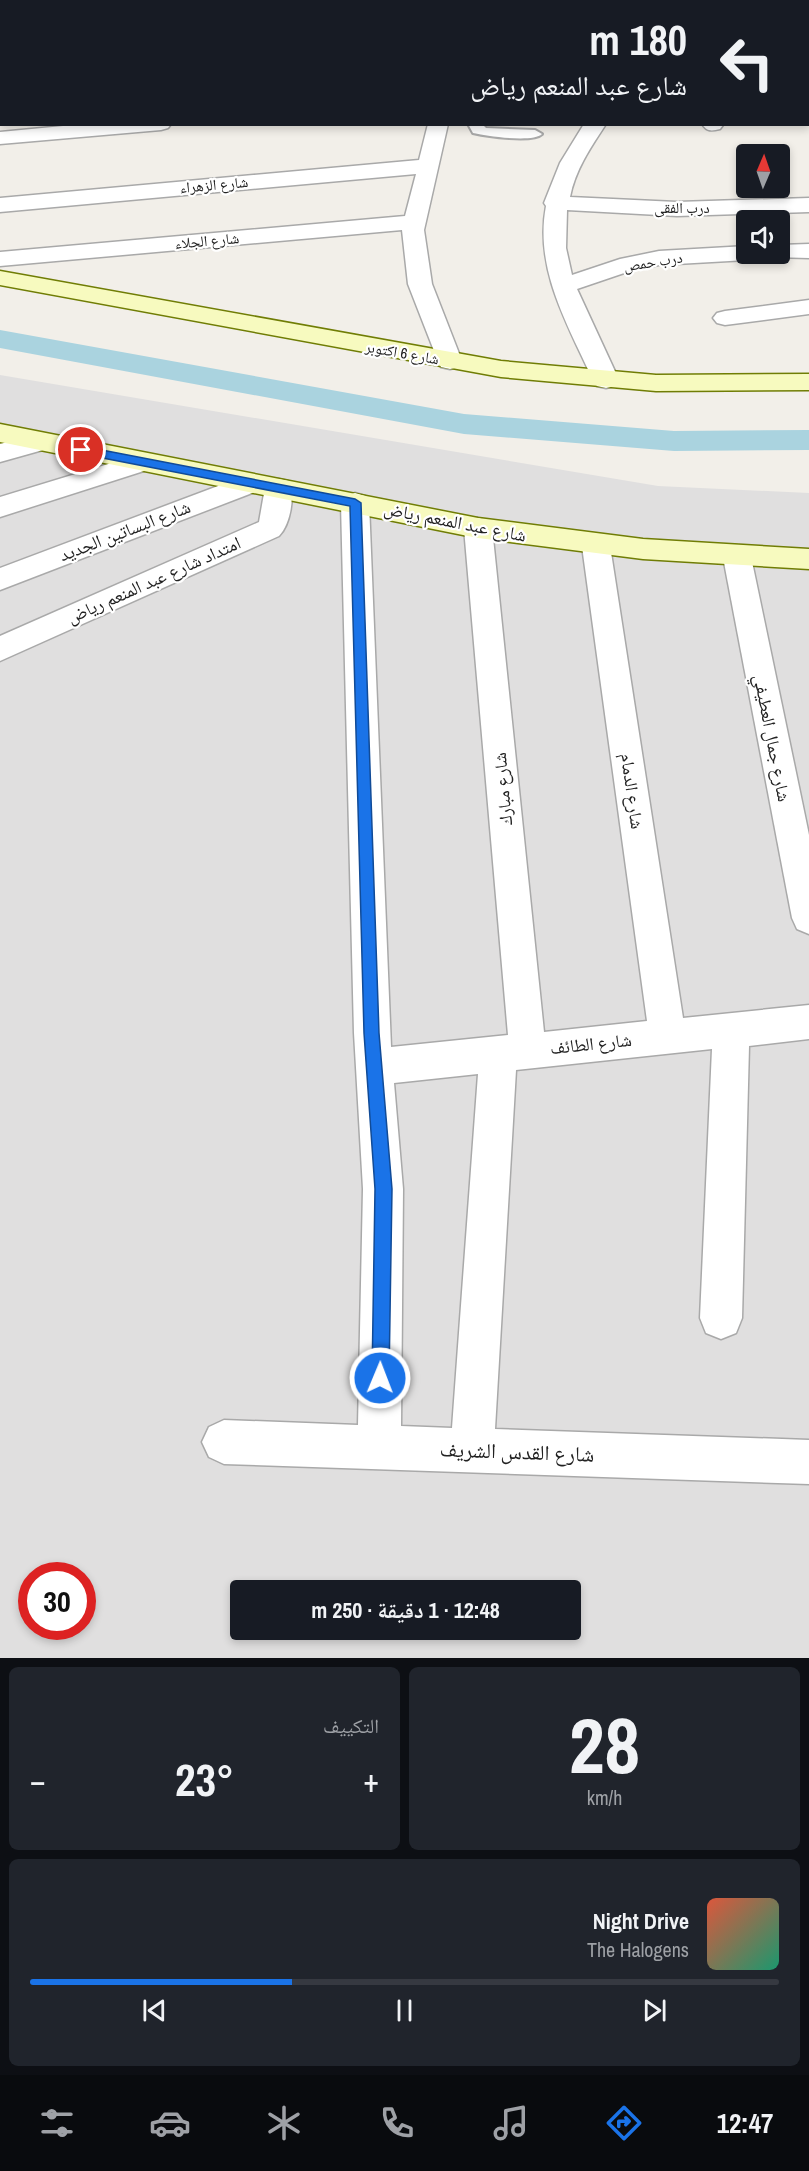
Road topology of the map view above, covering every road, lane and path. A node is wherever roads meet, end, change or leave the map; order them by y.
1 (137, 126) edge
2 (438, 126) edge
3 (477, 126) edge
4 (595, 126) edge
5 (535, 134) dead end
6 (0, 138) edge
7 (428, 166) junction
8 (555, 203) junction
9 (0, 205) edge
10 (809, 205) edge
11 (413, 222) junction
12 (809, 251) edge
13 (790, 252) edge
14 (736, 254) edge
15 (0, 259) edge
16 (0, 279) edge
17 (563, 286) junction
18 (809, 307) edge
19 (725, 318) dead end
20 (450, 362) junction
21 (606, 380) junction
22 (809, 382) edge
23 (0, 433) edge
24 (40, 442) junction
25 (0, 453) edge
26 (141, 463) junction
27 (249, 483) junction
28 (278, 488) junction
29 (355, 503) junction
30 (0, 507) edge
31 (478, 528) junction
32 (596, 546) junction
33 (737, 557) junction
34 (809, 559) edge
35 (0, 579) edge
36 (0, 649) edge
37 (809, 918) edge
38 (809, 1022) edge
39 (731, 1030) junction
40 (667, 1036) junction
41 (513, 1052) junction
42 (374, 1067) junction
43 (721, 1318) dead end
44 (224, 1442) dead end
45 (379, 1449) junction
46 (472, 1450) junction
47 (809, 1461) edge

1 - 6 street
2 - 7 street
3 - 5 lane
4 - 8 street
7 - 9 street, شارع الزهراء
7 - 11 street
8 - 10 street, درب الفقى
8 - 17 street
11 - 15 street, شارع الجلاء
11 - 20 street
12 - 13 street
14 - 17 street, درب حمص
16 - 20 main road, شارع 6 اكتوبر
17 - 21 street
18 - 19 street
20 - 21 main road, شارع 6 اكتوبر
21 - 22 main road, شارع 6 اكتوبر
23 - 24 main road, شارع عبد المنعم رياض
24 - 25 street
24 - 26 main road, شارع عبد المنعم رياض
26 - 27 main road, شارع عبد المنعم رياض
26 - 30 street
27 - 28 main road, شارع عبد المنعم رياض
27 - 35 street, شارع البساتين الجديد
28 - 29 main road, شارع عبد المنعم رياض
28 - 36 street, امتداد شارع عبد المنعم رياض
29 - 31 main road, شارع عبد المنعم رياض
29 - 42 street
31 - 32 main road, شارع عبد المنعم رياض
31 - 41 street, شارع مبارك
32 - 33 main road, شارع عبد المنعم رياض
32 - 40 street, شارع الدمام
33 - 34 main road, شارع عبد المنعم رياض
33 - 37 street, شارع جمال العطيفي
38 - 39 street, شارع الطائف
39 - 40 street, شارع الطائف
39 - 43 street
40 - 41 street, شارع الطائف
41 - 42 street, شارع الطائف
41 - 46 street, شارع مبارك
42 - 45 street
44 - 45 street, شارع القدس الشريف
45 - 46 street, شارع القدس الشريف
46 - 47 street, شارع القدس الشريف

